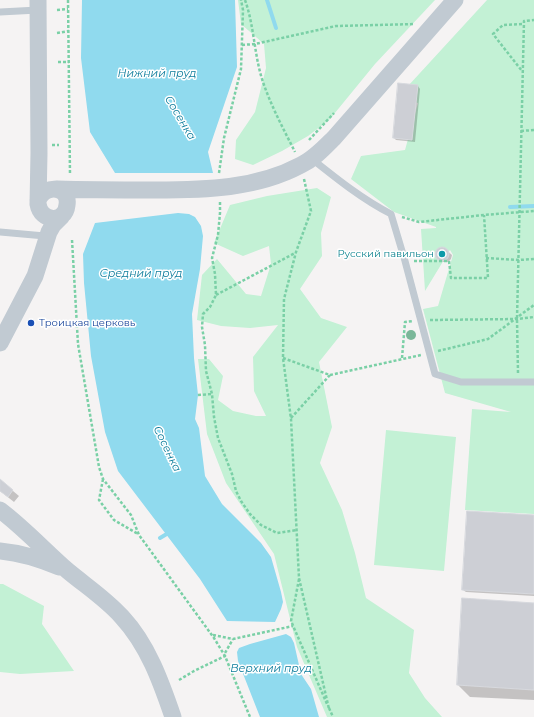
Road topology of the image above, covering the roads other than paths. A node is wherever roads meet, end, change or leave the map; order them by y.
1 (455, 0) edge
2 (38, 5) edge
3 (0, 12) edge
4 (39, 149) junction
5 (304, 156) junction
6 (55, 189) junction
7 (98, 190) junction
8 (40, 206) junction
9 (65, 212) junction
10 (0, 232) edge
11 (45, 239) junction
12 (0, 343) edge
13 (534, 382) edge
14 (0, 510) edge
15 (0, 551) edge
16 (69, 571) junction
17 (173, 717) edge

1 - 5 street
2 - 3 lane
2 - 4 street
4 - 6 street
4 - 8 street
5 - 7 street
5 - 13 lane
6 - 7 street
6 - 8 street
6 - 9 street
7 - 9 street
8 - 9 street
8 - 11 street
9 - 11 street
10 - 11 lane
11 - 12 street
14 - 16 street
15 - 16 street
16 - 17 street

